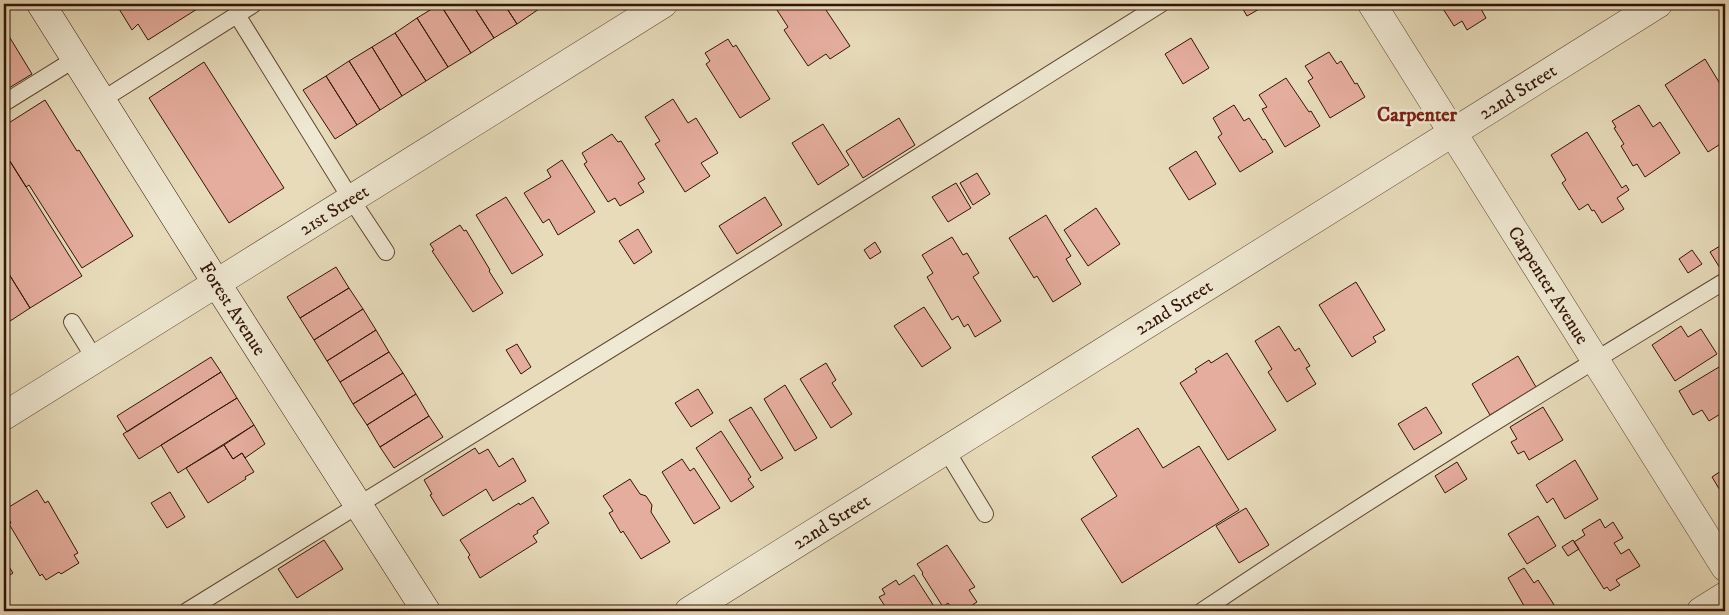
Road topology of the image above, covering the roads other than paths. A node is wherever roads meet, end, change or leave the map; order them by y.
1 (41, 4) edge
2 (254, 4) edge
3 (663, 4) edge
4 (1161, 4) edge
5 (1372, 4) edge
6 (1658, 4) edge
7 (237, 15) junction
8 (75, 59) junction
9 (102, 100) junction
10 (4, 104) edge
11 (1453, 133) junction
12 (351, 199) junction
13 (386, 252) dead end
14 (1725, 281) edge
15 (217, 284) junction
16 (72, 322) dead end
17 (95, 359) junction
18 (1596, 360) junction
19 (4, 416) edge
20 (946, 450) junction
21 (359, 505) junction
22 (985, 514) dead end
23 (1725, 567) edge
24 (1725, 596) edge
25 (187, 611) edge
26 (426, 611) edge
27 (690, 611) edge
28 (1202, 611) edge
29 (1701, 611) edge

1 - 8 street, Forest Avenue
2 - 7 lane
3 - 12 street, 21st Street
4 - 21 lane
5 - 11 street, Carpenter Avenue
6 - 11 street, 22nd Street
7 - 9 lane
7 - 12 lane
8 - 9 street, Forest Avenue
8 - 10 lane
9 - 15 street, Forest Avenue
11 - 18 street, Carpenter Avenue
11 - 20 street, 22nd Street
12 - 13 lane
12 - 15 street, 21st Street
14 - 18 lane
15 - 17 street, 21st Street
15 - 21 street, Forest Avenue
16 - 17 lane
17 - 19 street, 21st Street
18 - 23 street, Carpenter Avenue
18 - 28 lane
20 - 22 lane
20 - 27 street, 22nd Street
21 - 25 lane
21 - 26 street, Forest Avenue
24 - 29 street

